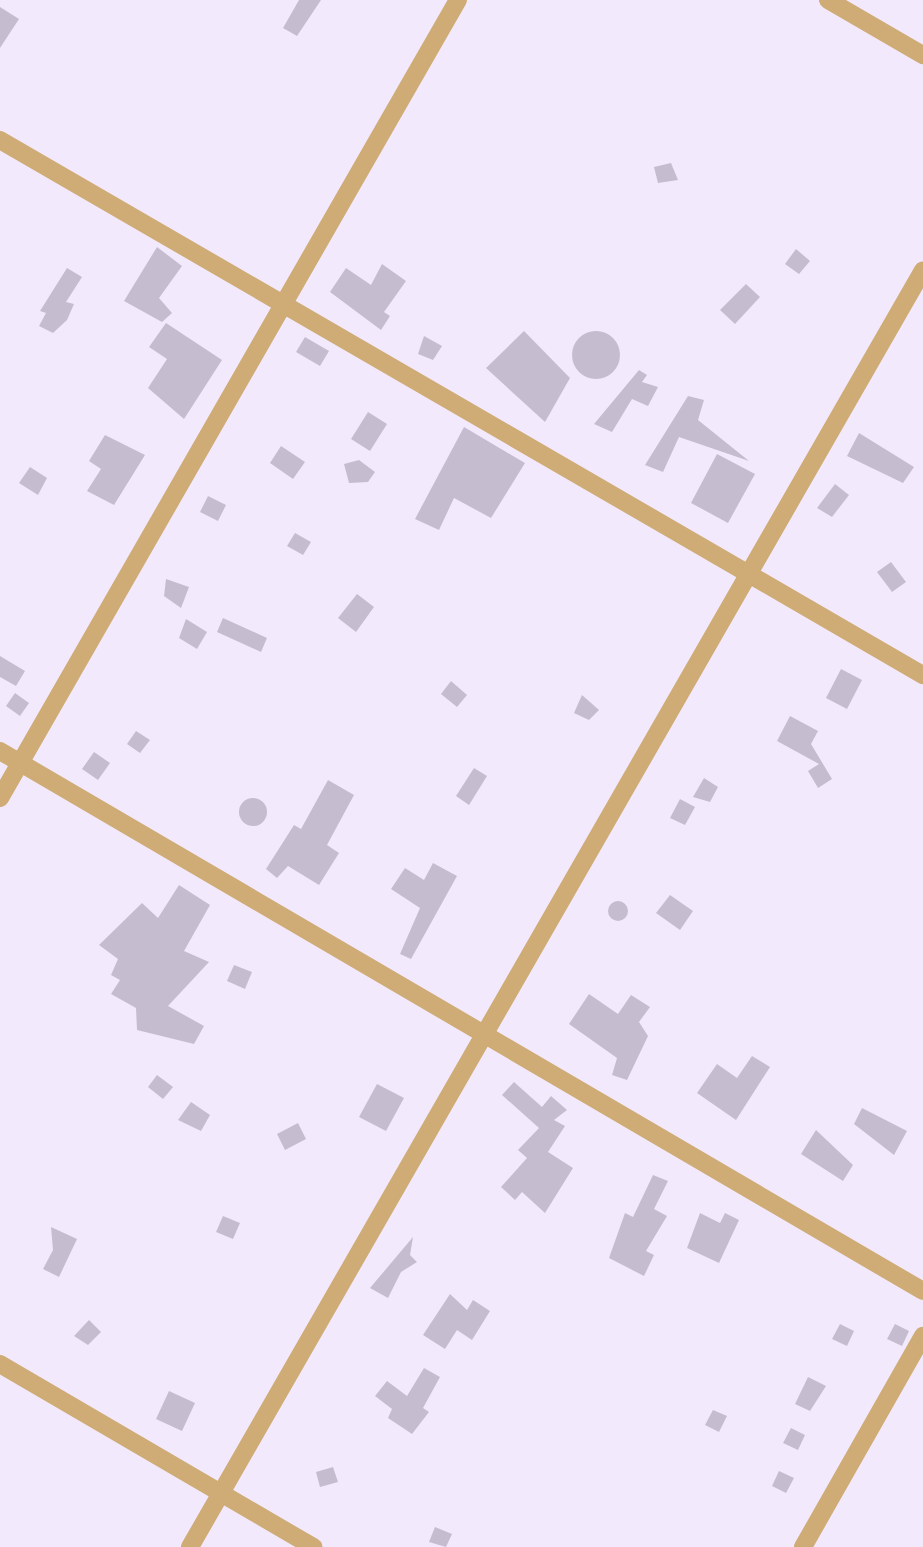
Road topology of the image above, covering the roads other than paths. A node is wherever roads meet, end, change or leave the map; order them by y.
1 (458, 0) edge
2 (828, 0) edge
3 (923, 55) edge
4 (0, 140) edge
5 (923, 270) edge
6 (283, 304) junction
7 (749, 574) junction
8 (923, 675) edge
9 (0, 751) edge
10 (20, 763) junction
11 (0, 798) edge
12 (484, 1034) junction
13 (923, 1291) edge
14 (923, 1336) edge
15 (0, 1364) edge
16 (221, 1493) junction
17 (190, 1547) edge
18 (313, 1547) edge
19 (803, 1547) edge

1 - 6 street
2 - 3 street
4 - 6 street
5 - 7 street
6 - 7 street
6 - 10 street
7 - 8 street
7 - 12 street
9 - 10 street
10 - 11 street
10 - 12 street
12 - 13 street
12 - 16 street
14 - 19 street
15 - 16 street
16 - 17 street
16 - 18 street

